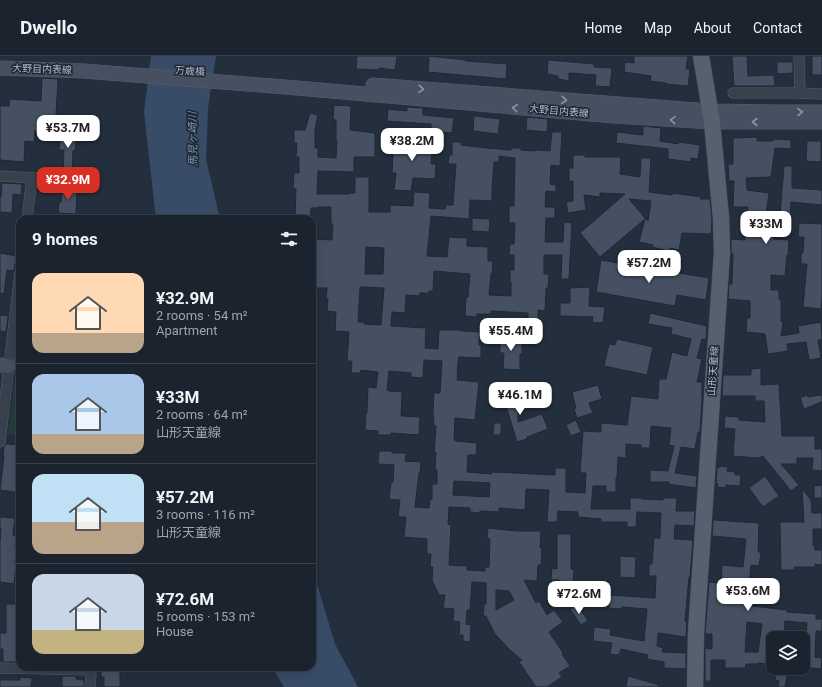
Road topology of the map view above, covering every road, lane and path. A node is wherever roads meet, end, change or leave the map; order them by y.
1 (702, 56) edge
2 (799, 56) edge
3 (0, 60) edge
4 (83, 67) junction
5 (0, 68) edge
6 (297, 83) joint
7 (733, 93) dead end
8 (800, 93) junction
9 (822, 94) edge
10 (822, 112) edge
11 (711, 117) junction
12 (822, 122) edge
13 (0, 176) edge
14 (32, 178) junction
15 (82, 181) dead end
16 (27, 215) edge
17 (16, 296) edge
18 (4, 366) edge
19 (0, 442) edge
20 (0, 668) edge
21 (16, 668) edge
22 (88, 671) edge
23 (90, 687) edge
24 (695, 687) edge

1 - 11 main road, 山形天童線
2 - 8 street
3 - 4 main road, 大野目内表線
4 - 5 main road, 大野目内表線
4 - 6 main road, 万歳橋
6 - 11 main road, 大野目内表線
7 - 8 street
8 - 9 street
11 -> 10 main road, 大野目内表線
12 -> 11 main road, 大野目内表線
11 - 24 main road, 山形天童線
13 - 14 street
14 - 15 street
14 - 16 street
17 - 18 street
18 - 19 street
20 - 21 street
22 - 23 street

